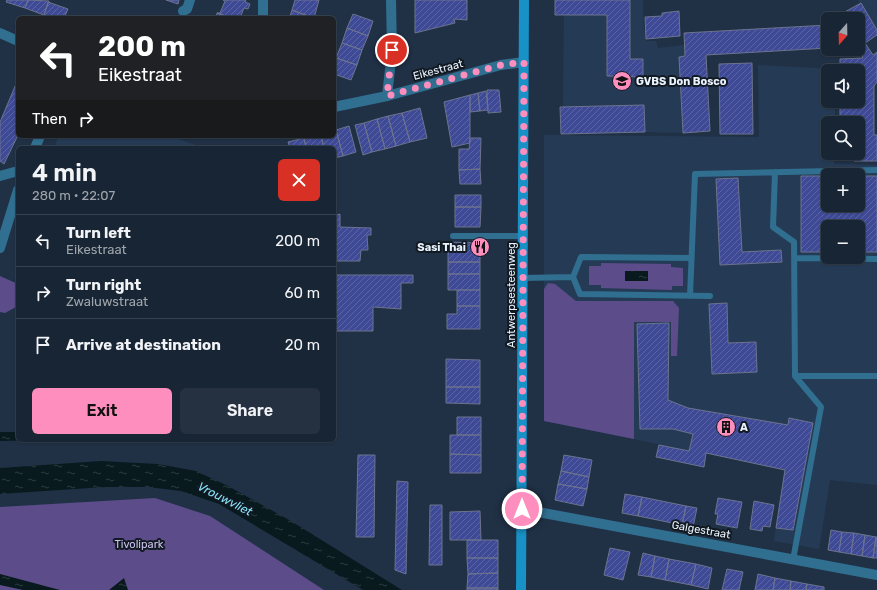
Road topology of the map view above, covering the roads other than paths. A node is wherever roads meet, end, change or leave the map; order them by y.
1 (190, 0) edge
2 (263, 0) edge
3 (391, 0) edge
4 (524, 0) edge
5 (183, 11) dead end
6 (263, 16) edge
7 (0, 33) edge
8 (16, 40) edge
9 (524, 62) junction
10 (387, 96) junction
11 (336, 106) edge
12 (877, 170) edge
13 (16, 171) edge
14 (775, 172) junction
15 (0, 176) edge
16 (16, 196) edge
17 (453, 236) dead end
18 (523, 236) junction
19 (0, 248) edge
20 (691, 258) junction
21 (794, 258) junction
22 (877, 259) edge
23 (573, 277) junction
24 (523, 278) junction
25 (690, 296) junction
26 (710, 296) dead end
27 (796, 376) junction
28 (877, 376) edge
29 (522, 509) junction
30 (793, 560) junction
31 (877, 575) edge
32 (521, 590) edge

1 - 5 street
2 - 6 street
3 - 10 street
4 - 9 main road, Antwerpsesteenweg
7 - 8 street
9 - 10 street, Eikestraat
9 - 18 main road, Antwerpsesteenweg
10 - 11 street, Eikestraat
12 - 14 lane
13 - 15 street
14 - 20 lane
14 - 21 lane
16 - 19 street
17 - 18 lane
18 - 24 main road, Antwerpsesteenweg
20 - 23 lane
20 - 25 lane
21 - 22 lane
21 - 27 lane
23 - 24 lane
23 - 25 lane
24 - 29 main road, Antwerpsesteenweg
25 - 26 lane
27 - 28 lane
27 - 30 lane
29 - 30 street, Galgestraat
29 - 32 main road, Antwerpsesteenweg
30 - 31 street, Galgestraat

